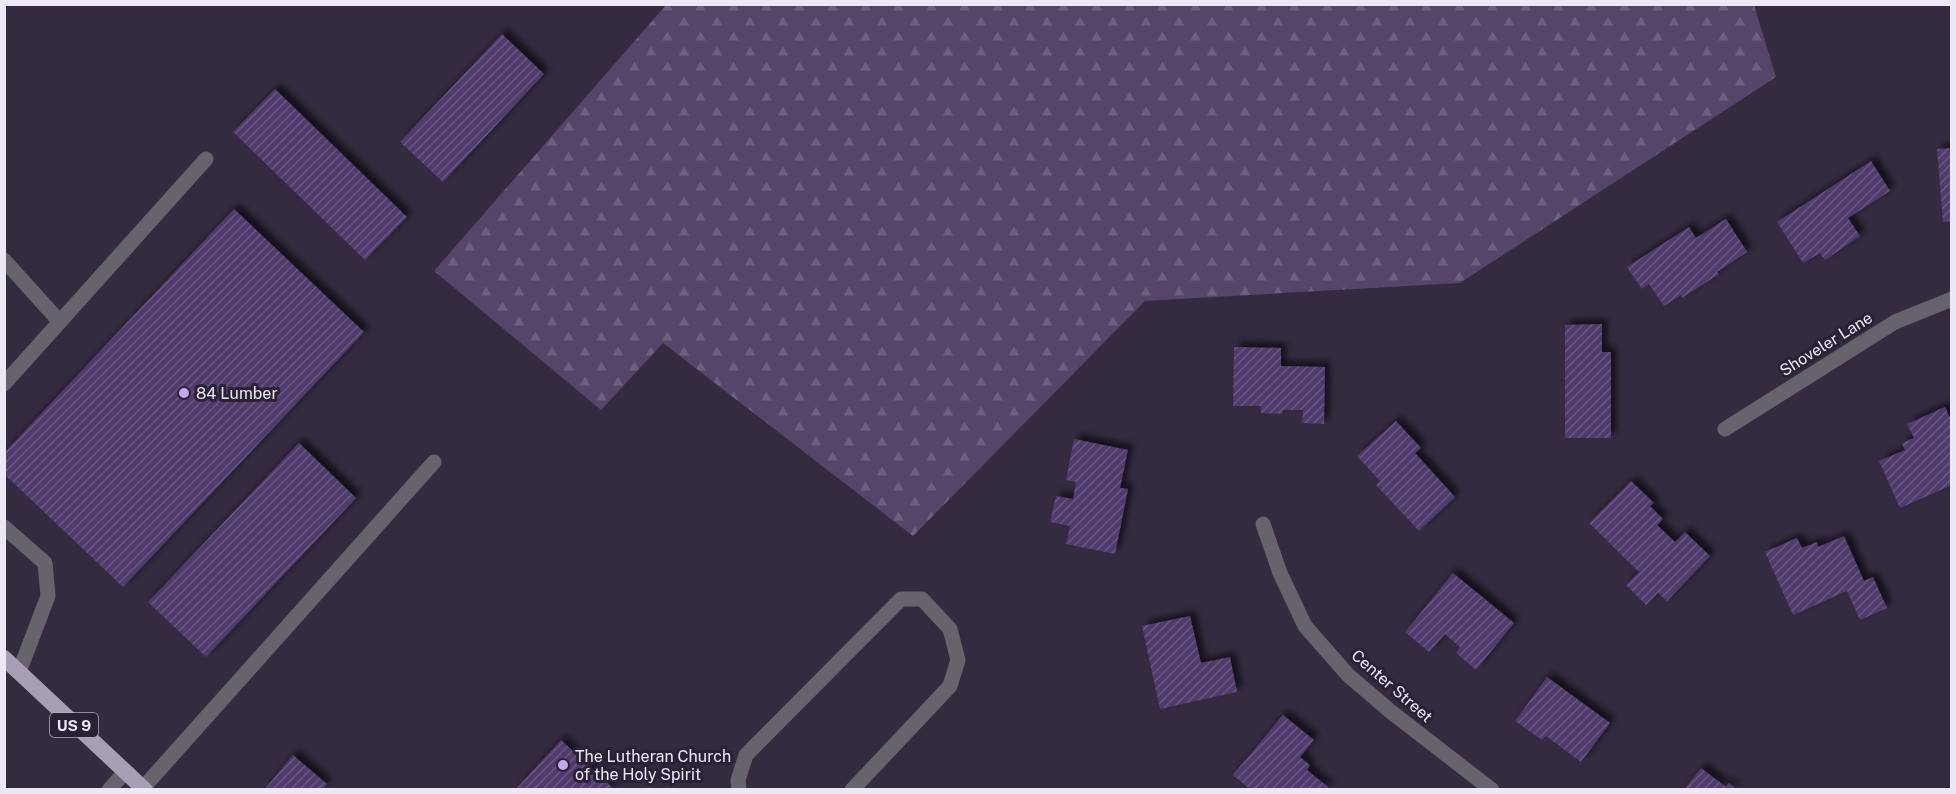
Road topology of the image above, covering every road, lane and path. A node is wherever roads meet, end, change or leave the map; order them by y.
1 (206, 159) dead end
2 (4, 260) edge
3 (1952, 299) edge
4 (60, 322) junction
5 (4, 384) edge
6 (1725, 429) dead end
7 (434, 462) dead end
8 (1263, 524) dead end
9 (4, 526) edge
10 (4, 658) edge
11 (19, 672) junction
12 (124, 772) junction
13 (109, 789) edge
14 (144, 789) edge
15 (739, 789) edge
16 (852, 789) edge
17 (1492, 789) edge

1 - 4 street
2 - 4 street
3 - 6 street, Shoveler Lane
4 - 5 street
7 - 14 street
8 - 17 street, Center Street
9 - 11 street
10 - 11 highway, US 9
11 - 12 highway, US 9
12 - 13 street
12 - 14 highway, US 9
15 - 16 street

